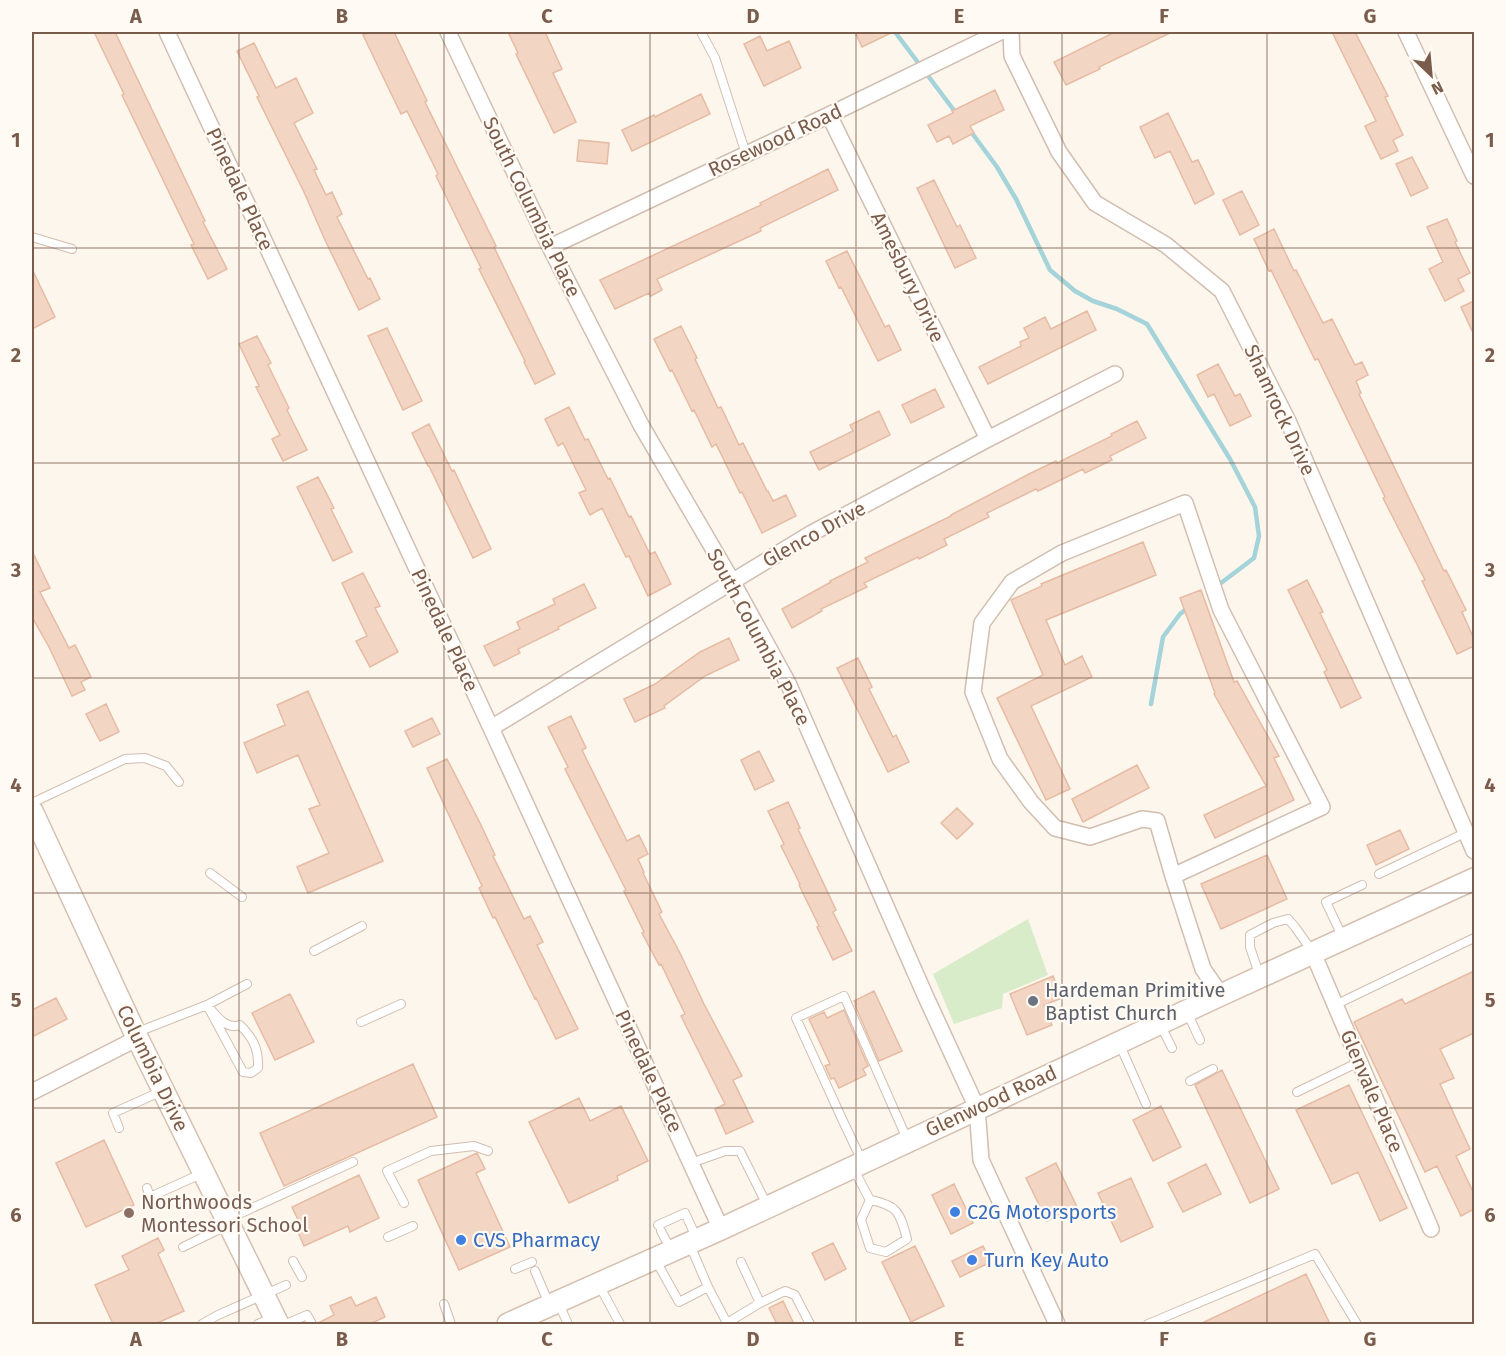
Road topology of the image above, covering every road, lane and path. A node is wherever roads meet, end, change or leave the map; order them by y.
1 (167, 32) edge
2 (448, 32) edge
3 (701, 32) edge
4 (1000, 32) edge
5 (1011, 32) edge
6 (1406, 32) edge
7 (829, 115) junction
8 (746, 154) junction
9 (1474, 176) edge
10 (32, 237) edge
11 (550, 247) junction
12 (72, 249) dead end
13 (1115, 374) dead end
14 (988, 439) junction
15 (732, 581) junction
16 (491, 728) junction
17 (179, 782) dead end
18 (32, 803) edge
19 (32, 811) edge
20 (1468, 826) edge
21 (1474, 851) edge
22 (210, 873) dead end
23 (1379, 874) dead end
24 (1173, 876) junction
25 (1474, 879) edge
26 (1362, 885) dead end
27 (242, 897) dead end
28 (362, 926) dead end
29 (1474, 938) edge
30 (1343, 939) junction
31 (314, 951) dead end
32 (1312, 953) junction
33 (1260, 977) junction
34 (247, 984) dead end
35 (1221, 994) junction
36 (400, 1004) dead end
37 (207, 1005) junction
38 (1335, 1005) junction
39 (1186, 1011) junction
40 (361, 1022) dead end
41 (1160, 1023) junction
42 (137, 1035) junction
43 (1200, 1040) dead end
44 (1119, 1042) junction
45 (1172, 1048) dead end
46 (1359, 1062) junction
47 (1213, 1069) dead end
48 (1190, 1081) dead end
49 (164, 1090) junction
50 (32, 1092) edge
51 (1297, 1092) dead end
52 (1146, 1104) dead end
53 (977, 1108) junction
54 (119, 1128) dead end
55 (907, 1141) junction
56 (488, 1151) dead end
57 (353, 1162) dead end
58 (691, 1163) junction
59 (857, 1164) junction
60 (204, 1173) junction
61 (147, 1188) dead end
62 (870, 1200) junction
63 (404, 1203) dead end
64 (768, 1207) junction
65 (228, 1222) junction
66 (413, 1226) dead end
67 (721, 1229) junction
68 (1431, 1229) dead end
69 (388, 1237) dead end
70 (183, 1247) dead end
71 (678, 1248) junction
72 (293, 1261) dead end
73 (532, 1262) dead end
74 (741, 1262) dead end
75 (515, 1269) dead end
76 (535, 1271) dead end
77 (302, 1277) dead end
78 (598, 1284) junction
79 (286, 1285) dead end
80 (708, 1287) junction
81 (263, 1295) junction
82 (760, 1303) junction
83 (444, 1304) dead end
84 (554, 1304) junction
85 (274, 1323) edge
86 (517, 1323) edge
87 (202, 1324) edge
88 (312, 1324) edge
89 (452, 1324) edge
90 (568, 1324) edge
91 (620, 1324) edge
92 (727, 1324) edge
93 (810, 1324) edge
94 (1057, 1324) edge
95 (1148, 1324) edge
96 (1358, 1324) edge

1 - 16 street, Pinedale Place
2 - 11 street, South Columbia Place
3 - 8 lane
4 - 7 street, Rosewood Road
5 - 20 street, Shamrock Drive
6 - 9 street
7 - 8 street, Rosewood Road
7 - 14 street, Amesbury Drive
8 - 11 street, Rosewood Road
10 - 12 lane
11 - 15 street, South Columbia Place
13 - 14 street, Glenco Drive
14 - 15 street, Glenco Drive
15 - 16 street, Glenco Drive
15 - 53 street, South Columbia Place
16 - 58 street, Pinedale Place
17 - 18 lane
19 - 42 main road, Columbia Drive
20 - 21 street, Shamrock Drive
20 - 23 lane
22 - 27 lane
24 - 24 street
24 - 35 street
25 - 30 main road, Glenwood Road
26 - 30 lane
28 - 31 lane
29 - 38 lane
30 - 32 main road, Glenwood Road
32 - 33 main road, Glenwood Road
32 - 33 lane
32 - 38 street, Glenvale Place
33 - 35 main road, Glenwood Road
34 - 37 lane
35 - 39 main road, Glenwood Road
36 - 40 lane
37 - 37 lane
37 - 42 lane
38 - 46 street, Glenvale Place
39 - 41 main road, Glenwood Road
39 - 43 lane
41 - 44 main road, Glenwood Road
41 - 45 lane
42 - 49 main road, Columbia Drive
42 - 50 street
44 - 52 lane
44 - 53 main road, Glenwood Road
46 - 51 lane
46 - 68 street, Glenvale Place
47 - 48 lane
49 - 54 lane
49 - 60 main road, Columbia Drive
53 - 55 main road, Glenwood Road
53 - 94 street, South Columbia Place
55 - 59 main road, Glenwood Road
55 - 59 lane
56 - 63 lane
57 - 65 lane
58 - 64 lane
58 - 67 street, Pinedale Place
59 - 62 lane
59 - 64 main road, Glenwood Road
60 - 61 lane
60 - 65 main road, Columbia Drive
62 - 62 lane
64 - 67 main road, Glenwood Road
65 - 70 lane
65 - 81 main road, Columbia Drive
66 - 69 lane
67 - 71 main road, Glenwood Road
71 - 71 lane
71 - 78 main road, Glenwood Road
71 - 80 lane
71 - 80 lane
72 - 77 lane
73 - 75 lane
74 - 82 lane
76 - 84 lane
78 - 84 main road, Glenwood Road
78 - 91 lane
79 - 81 lane
80 - 92 lane
81 - 85 main road, Columbia Drive
81 - 87 lane
82 - 92 lane
82 - 93 lane
83 - 89 lane
84 - 86 main road, Glenwood Road
84 - 90 lane
85 - 88 lane
95 - 96 lane

